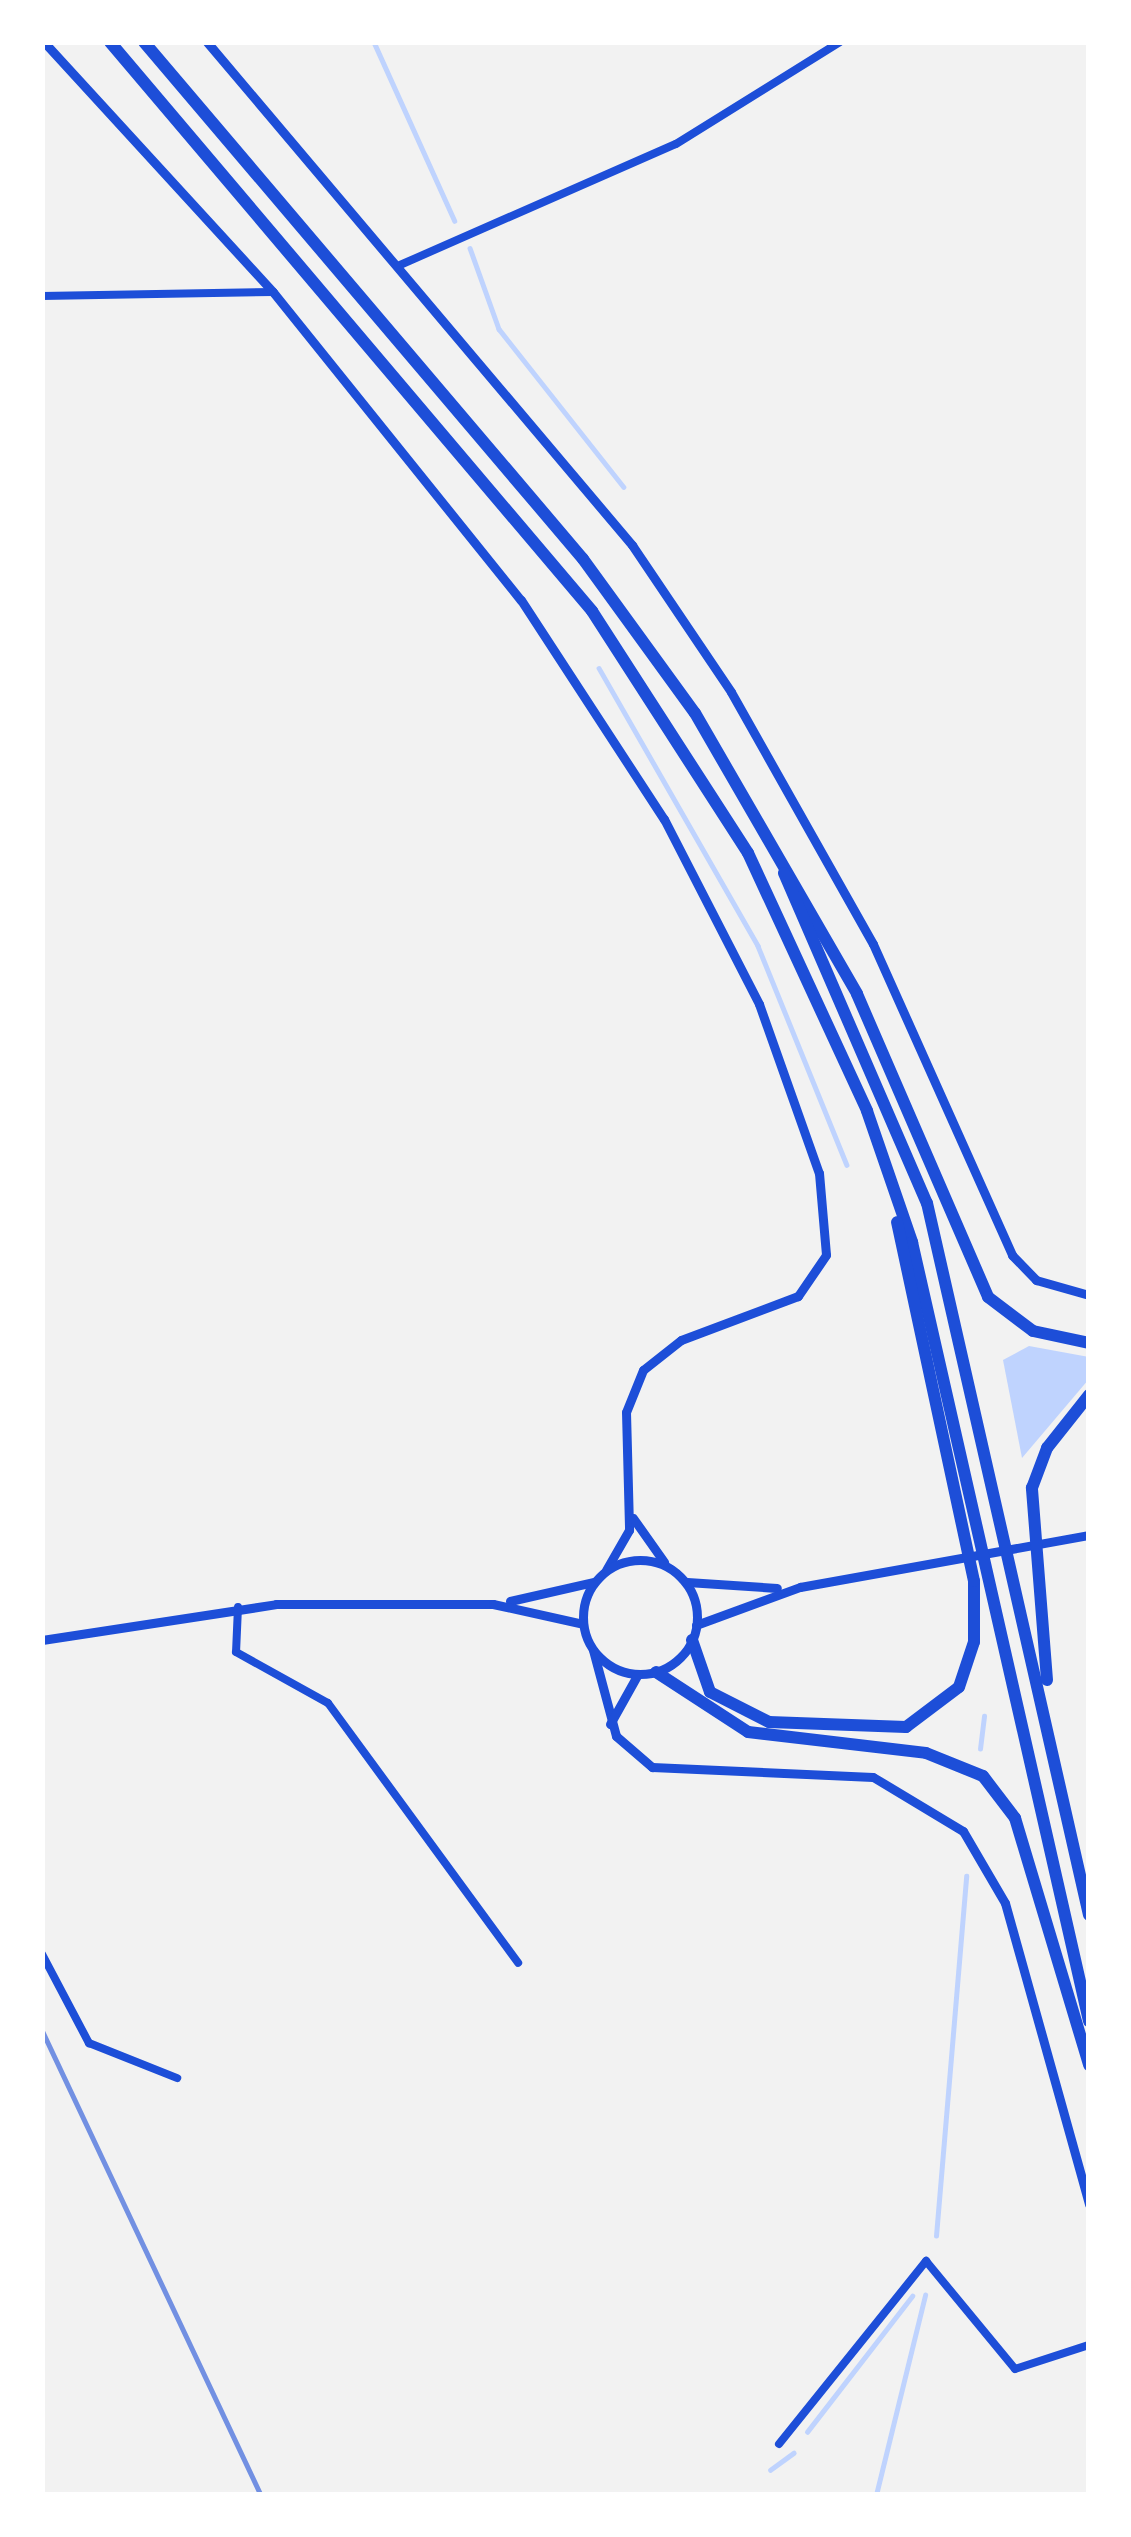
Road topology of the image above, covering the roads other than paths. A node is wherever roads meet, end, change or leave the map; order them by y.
1 (44, 42) edge
2 (110, 42) edge
3 (144, 42) edge
4 (207, 42) edge
5 (841, 42) edge
6 (400, 265) junction
7 (273, 292) junction
8 (42, 296) edge
9 (723, 756) junction
10 (866, 1111) junction
11 (1089, 1295) edge
12 (1089, 1343) edge
13 (1089, 1395) edge
14 (629, 1507) junction
15 (1089, 1535) edge
16 (606, 1570) junction
17 (671, 1570) junction
18 (594, 1581) junction
19 (685, 1581) junction
20 (800, 1587) junction
21 (493, 1604) junction
22 (239, 1606) junction
23 (583, 1624) junction
24 (696, 1625) junction
25 (42, 1640) edge
26 (692, 1640) junction
27 (593, 1650) junction
28 (656, 1672) junction
29 (638, 1674) junction
30 (610, 1724) junction
31 (1085, 1898) junction
32 (1089, 1915) edge
33 (42, 1954) edge
34 (518, 1963) dead end
35 (1089, 2021) edge
36 (1089, 2066) edge
37 (177, 2078) dead end
38 (1089, 2204) edge
39 (1089, 2344) edge
40 (779, 2444) dead end

1 - 7 street
2 - 10 highway
3 - 9 highway
4 - 6 street
5 - 6 street
6 - 11 street
7 - 8 street
7 - 14 street
9 - 12 highway
9 - 31 highway
10 - 26 highway
10 - 35 highway
13 - 31 highway
14 - 16 street
14 - 17 street
15 - 20 street
16 - 17 street
16 - 18 street
17 - 19 street
18 - 21 street
18 - 23 street
19 - 20 street
19 - 24 street
20 - 24 street
21 - 22 street
21 - 23 street
22 - 25 street
22 - 34 street
23 - 27 street
24 - 26 street
26 - 28 street
27 - 29 street
27 - 30 street
28 - 29 street
28 - 36 highway
29 - 30 street
30 - 38 street
31 - 32 highway
33 - 37 street
39 - 40 street

